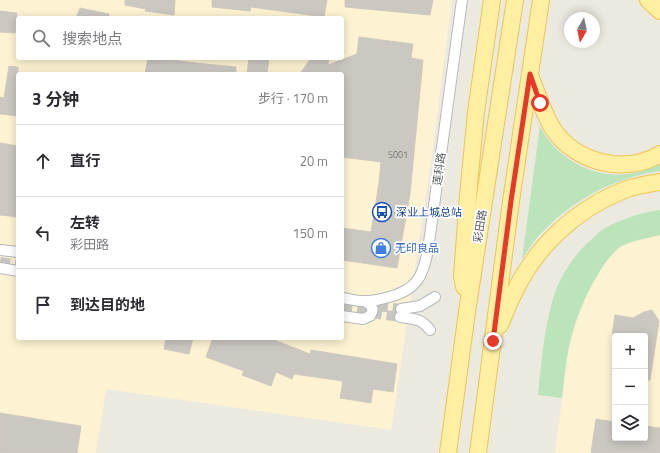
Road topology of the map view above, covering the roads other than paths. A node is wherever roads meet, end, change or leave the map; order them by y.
1 (462, 0) edge
2 (492, 0) edge
3 (515, 0) edge
4 (541, 0) edge
5 (648, 0) edge
6 (660, 11) edge
7 (530, 74) junction
8 (660, 154) edge
9 (660, 182) edge
10 (0, 250) edge
11 (16, 252) edge
12 (0, 268) edge
13 (16, 270) edge
14 (435, 297) dead end
15 (344, 298) edge
16 (366, 301) junction
17 (467, 312) junction
18 (344, 316) edge
19 (430, 330) dead end
20 (493, 341) junction
21 (448, 453) edge
22 (478, 453) edge

1 - 16 street, 莲科路
2 - 17 main road
3 - 17 main road, 彩田路
4 - 7 main road
5 - 6 main road
7 - 8 main road
7 - 20 main road
9 - 20 main road
10 - 11 street
12 - 13 street
14 - 19 street
15 - 16 street, 莲科路
16 - 18 street
17 - 21 main road, 彩田路
20 - 22 main road

